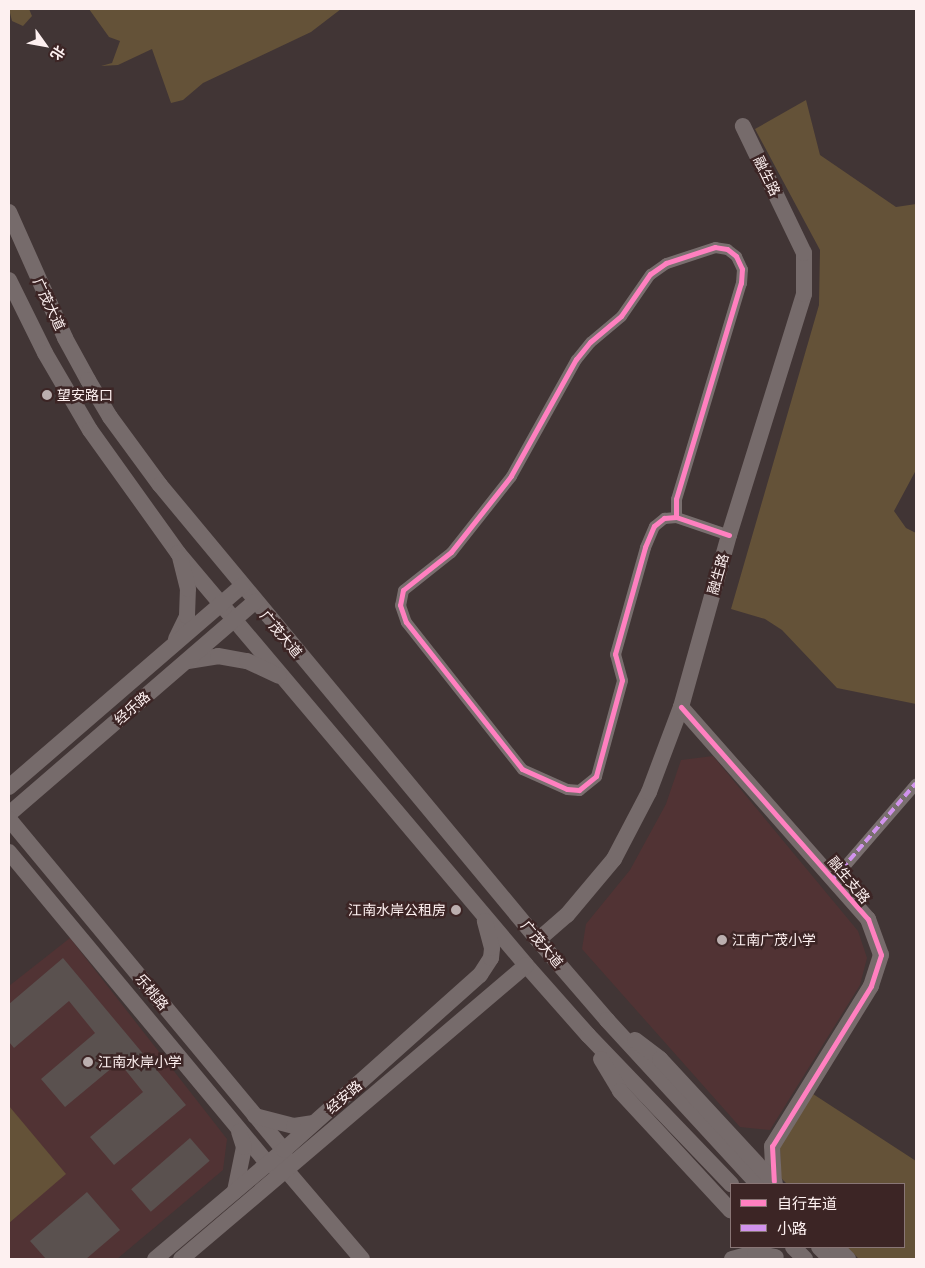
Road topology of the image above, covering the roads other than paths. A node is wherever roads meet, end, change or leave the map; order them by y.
1 (743, 126) dead end
2 (12, 229) edge
3 (9, 280) edge
4 (9, 298) edge
5 (25, 312) junction
6 (676, 517) junction
7 (729, 535) junction
8 (178, 553) junction
9 (242, 586) junction
10 (255, 602) junction
11 (222, 604) junction
12 (234, 620) junction
13 (172, 647) junction
14 (186, 662) junction
15 (283, 678) junction
16 (681, 707) junction
17 (365, 734) junction
18 (345, 751) junction
19 (916, 783) edge
20 (9, 787) edge
21 (9, 814) edge
22 (9, 819) edge
23 (9, 852) edge
24 (834, 878) junction
25 (483, 914) junction
26 (538, 940) junction
27 (526, 965) junction
28 (588, 1035) junction
29 (255, 1116) junction
30 (314, 1123) junction
31 (239, 1130) junction
32 (730, 1145) junction
33 (772, 1146) junction
34 (284, 1150) junction
35 (268, 1164) junction
36 (286, 1170) junction
37 (730, 1183) edge
38 (770, 1183) edge
39 (235, 1191) junction
40 (729, 1208) edge
41 (794, 1248) edge
42 (820, 1248) edge
43 (837, 1248) edge
44 (773, 1254) edge
45 (155, 1259) edge
46 (181, 1259) edge
47 (362, 1259) edge
48 (732, 1259) edge
49 (805, 1259) edge
50 (831, 1259) edge
51 (848, 1259) edge

1 - 7 street, 融生路
2 - 9 street, 广茂大道
3 - 5 street, 广茂大道
4 - 5 street
5 - 8 street, 广茂大道
6 - 6 street
6 - 7 street
7 - 16 street, 融生路
8 - 11 street, 广茂大道
8 - 13 street
9 - 10 street, 广茂大道
9 - 11 street, 经乐路
10 - 12 street, 经乐路
10 - 17 street, 广茂大道
11 - 12 street, 广茂大道
11 - 13 street, 经乐路
12 - 14 street, 经乐路
12 - 15 street, 广茂大道
13 - 20 street, 经乐路
14 - 15 street
14 - 21 street, 经乐路
15 - 18 street, 广茂大道
16 - 24 street, 融生支路
16 - 26 street, 融生路
17 - 18 street
17 - 26 street, 广茂大道
18 - 25 street, 广茂大道
19 - 24 street
22 - 29 street, 乐桃路
23 - 31 street, 乐桃路
24 - 33 street, 融生支路
25 - 27 street, 广茂大道
25 - 30 street, 经安路
26 - 32 street, 广茂大道
27 - 28 street, 广茂大道
27 - 36 street, 经安路
28 - 37 street, 广茂大道
28 - 40 street, 广茂大道
29 - 30 street
29 - 34 street, 乐桃路
30 - 34 street, 经安路
31 - 35 street, 乐桃路
31 - 39 street
32 - 33 street
32 - 38 street, 广茂大道
33 - 38 street
34 - 35 street, 经安路
34 - 36 street
35 - 36 street
35 - 39 street, 经安路
36 - 46 street, 经安路
36 - 47 street
39 - 45 street, 经安路
41 - 49 street
42 - 50 street
43 - 51 street
44 - 48 street

